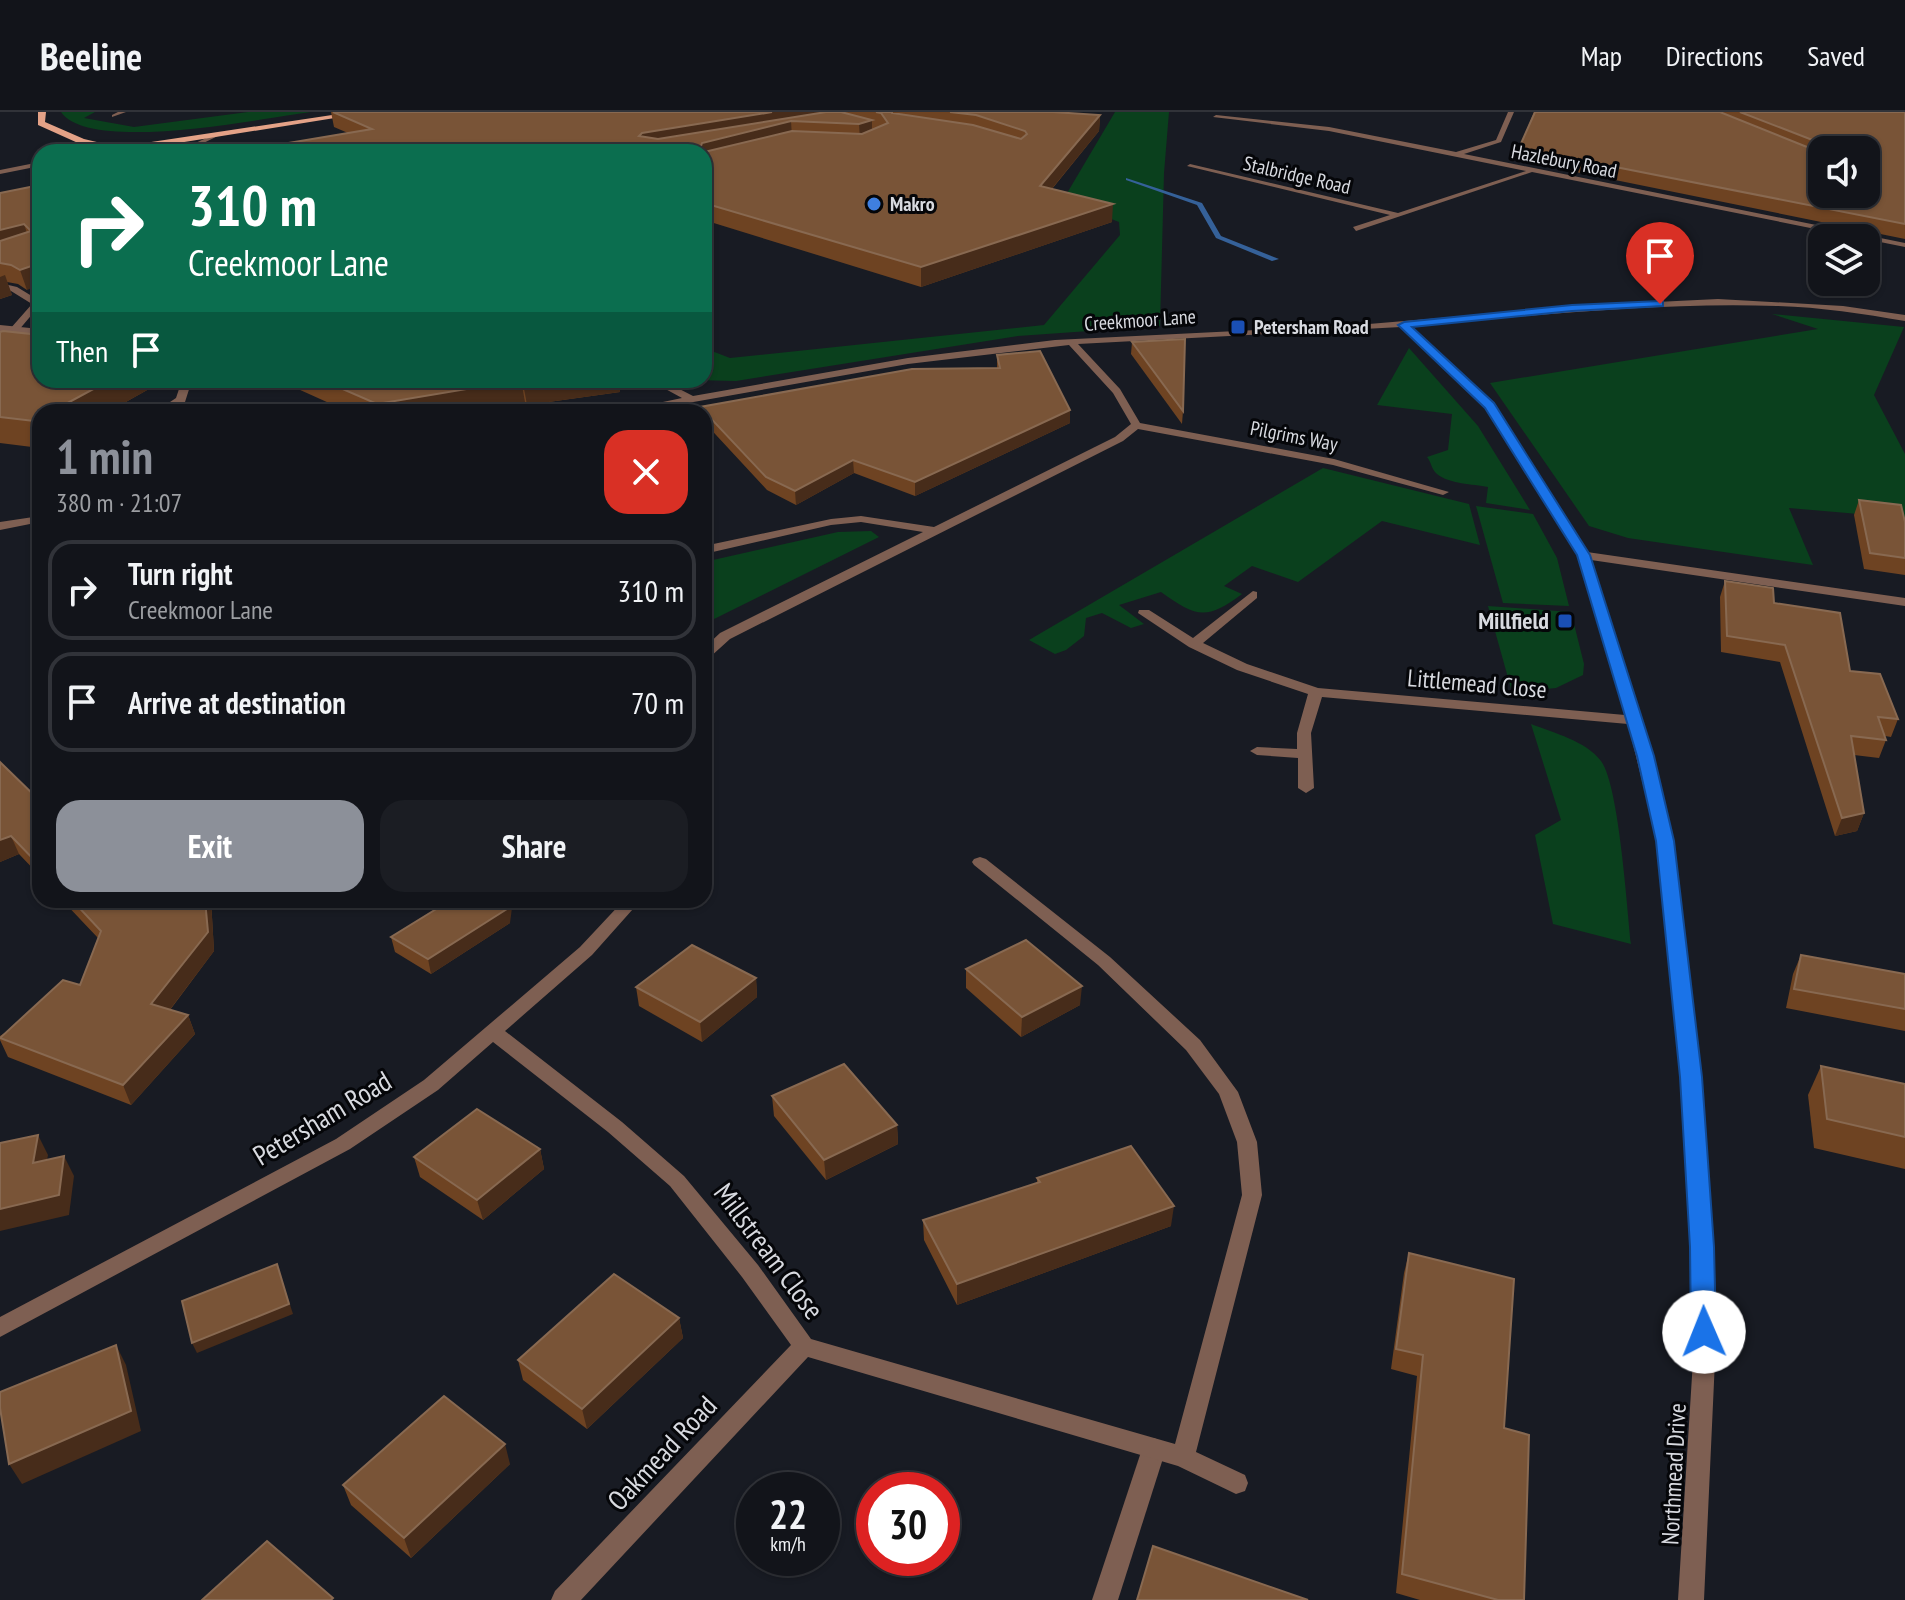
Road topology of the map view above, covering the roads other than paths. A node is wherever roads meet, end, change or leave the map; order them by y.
1 (42, 112) edge
2 (123, 112) edge
3 (368, 112) edge
4 (1511, 112) edge
5 (114, 116) dead end
6 (1216, 117) dead end
7 (219, 134) junction
8 (92, 144) edge
9 (160, 144) edge
10 (197, 144) edge
11 (1457, 155) junction
12 (32, 166) edge
13 (1190, 166) dead end
14 (1531, 171) junction
15 (0, 172) edge
16 (1398, 215) junction
17 (1356, 229) dead end
18 (1905, 245) edge
19 (0, 286) edge
20 (32, 300) edge
21 (32, 309) edge
22 (1905, 318) edge
23 (1404, 325) junction
24 (0, 328) edge
25 (15, 329) junction
26 (32, 331) edge
27 (1071, 342) junction
28 (185, 388) edge
29 (670, 388) edge
30 (682, 388) edge
31 (692, 399) junction
32 (174, 404) edge
33 (664, 404) edge
34 (1136, 425) junction
35 (1443, 492) dead end
36 (32, 520) edge
37 (0, 526) edge
38 (936, 531) junction
39 (712, 548) edge
40 (1583, 555) junction
41 (1253, 595) dead end
42 (1905, 602) edge
43 (1144, 613) dead end
44 (1194, 644) junction
45 (712, 648) edge
46 (1316, 692) junction
47 (1633, 720) junction
48 (1257, 751) dead end
49 (1304, 754) junction
50 (1306, 788) dead end
51 (980, 862) dead end
52 (626, 908) edge
53 (493, 1032) junction
54 (0, 1328) edge
55 (804, 1346) junction
56 (1154, 1449) junction
57 (1183, 1457) junction
58 (1236, 1483) dead end
59 (564, 1600) edge
60 (1105, 1600) edge
61 (1691, 1600) edge

1 - 8 main road
2 - 5 street
3 - 7 main road
4 - 11 street
6 - 11 street, Hazlebury Road
7 - 9 main road
7 - 10 street
11 - 14 street, Hazlebury Road
12 - 15 street
13 - 16 street, Stalbridge Road
14 - 16 street, Stalbridge Road
14 - 18 street, Hazlebury Road
16 - 17 street, Stalbridge Road
19 - 20 street
21 - 25 street
22 - 23 street, Creekmoor Lane
23 - 27 street, Creekmoor Lane
23 - 40 street, Northmead Drive
24 - 25 street
25 - 26 street
27 - 31 street, Creekmoor Lane
27 - 34 street
28 - 32 street
29 - 31 street
30 - 31 street
31 - 33 street, Creekmoor Lane
34 - 35 street, Pilgrims Way
34 - 38 street
36 - 37 street
38 - 39 street
38 - 45 street
40 - 42 street
40 - 47 street, Northmead Drive
41 - 44 street
43 - 44 street, Littlemead Close
44 - 46 street, Littlemead Close
46 - 47 street, Littlemead Close
46 - 49 street
47 - 61 street, Northmead Drive
48 - 49 street
49 - 50 street
51 - 57 street
52 - 53 street, Petersham Road
53 - 54 street, Petersham Road
53 - 55 street, Millstream Close
55 - 56 street, Millstream Close
55 - 59 street, Oakmead Road
56 - 57 street, Millstream Close
56 - 60 street
57 - 58 street, Millstream Close

